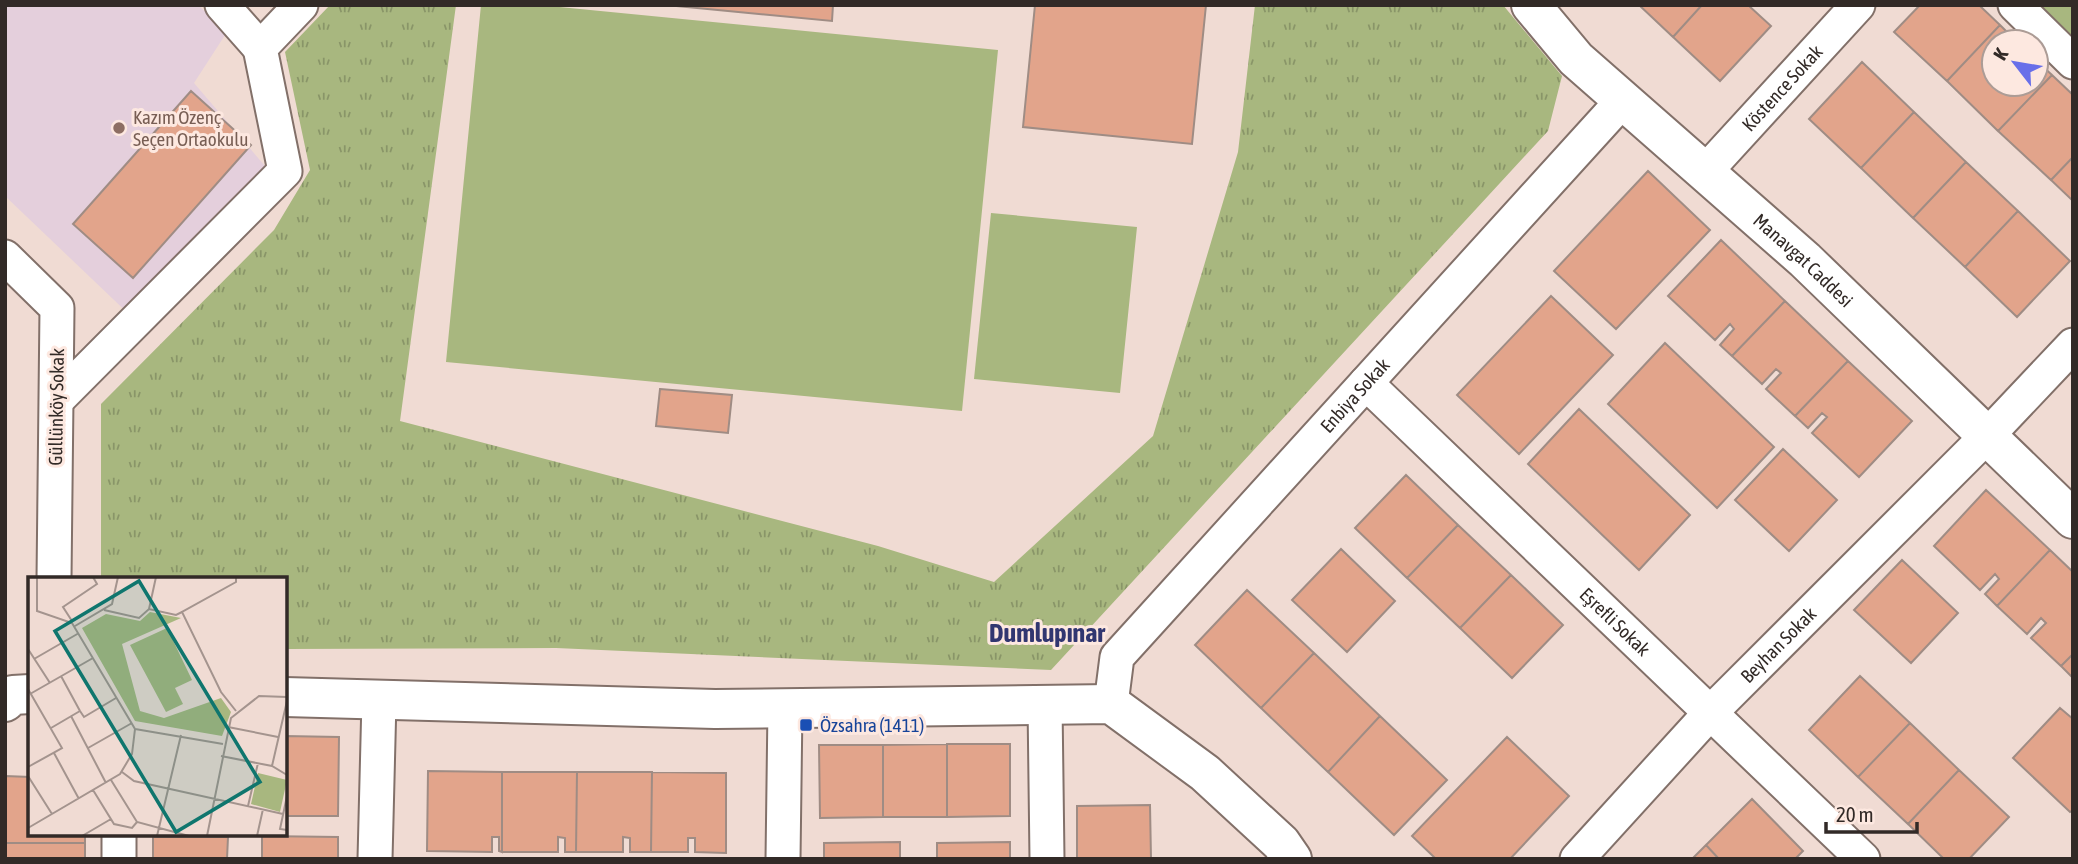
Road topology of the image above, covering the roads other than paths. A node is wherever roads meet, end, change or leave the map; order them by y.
1 (222, 5) edge
2 (301, 5) edge
3 (1531, 5) edge
4 (1858, 5) edge
5 (2015, 5) edge
6 (260, 48) junction
7 (2073, 62) edge
8 (1623, 100) junction
9 (1705, 172) junction
10 (5, 257) edge
11 (2073, 345) edge
12 (1366, 383) junction
13 (57, 400) junction
14 (1987, 436) junction
15 (2073, 519) edge
16 (54, 577) edge
17 (287, 698) edge
18 (379, 700) junction
19 (1111, 704) junction
20 (1045, 705) junction
21 (785, 708) junction
22 (1710, 713) junction
23 (119, 836) edge
24 (119, 859) edge
25 (375, 859) edge
26 (783, 859) edge
27 (1047, 859) edge
28 (1292, 859) edge
29 (1577, 859) edge
30 (1863, 859) edge

1 - 6 street
2 - 6 street
3 - 8 street, Manavgat Caddesi
4 - 9 street, Köstence Sokak
5 - 7 street
6 - 13 street
8 - 9 street, Manavgat Caddesi
8 - 12 street, Enbiya Sokak
9 - 14 street, Manavgat Caddesi
10 - 13 street, Güllünköy Sokak
11 - 14 street, Beyhan Sokak
12 - 19 street, Enbiya Sokak
12 - 22 street, Eşrefli Sokak
13 - 16 street, Güllünköy Sokak
14 - 15 street, Manavgat Caddesi
14 - 22 street, Beyhan Sokak
17 - 18 street
18 - 21 street
18 - 25 street
19 - 20 street
19 - 28 street
20 - 21 street
20 - 27 street
21 - 26 street
22 - 29 street, Beyhan Sokak
22 - 30 street, Eşrefli Sokak
23 - 24 street

